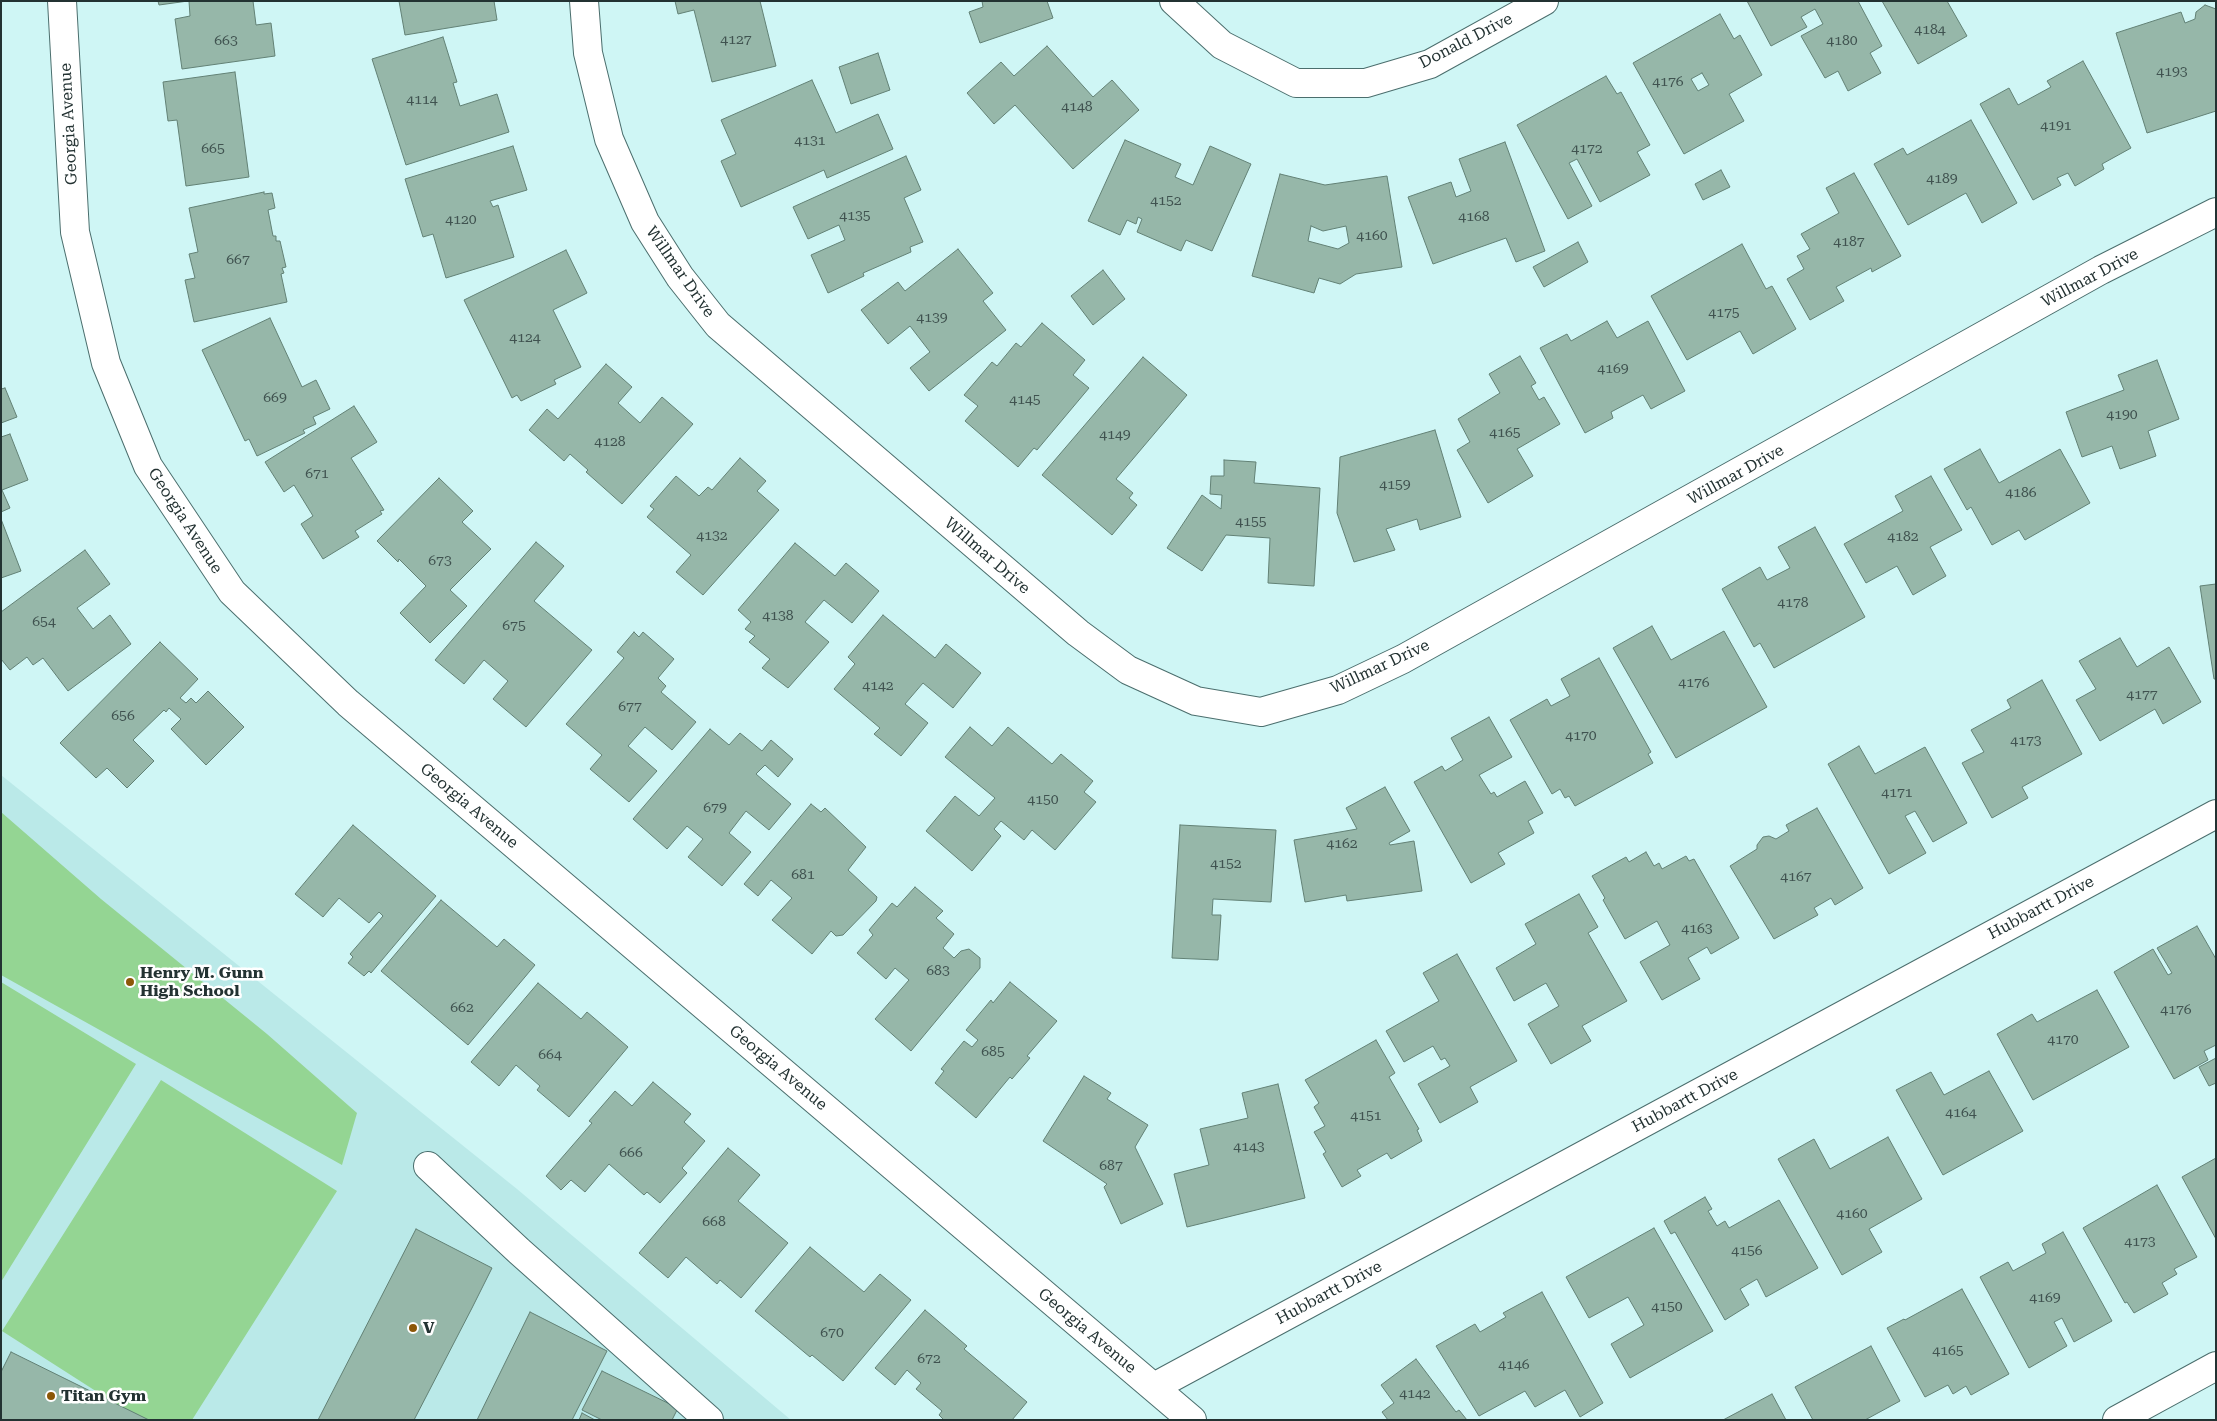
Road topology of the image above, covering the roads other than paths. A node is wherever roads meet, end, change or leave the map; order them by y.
1 (62, 1) edge
2 (584, 1) edge
3 (1174, 1) edge
4 (1544, 1) edge
5 (2216, 212) edge
6 (2216, 814) edge
7 (428, 1166) dead end
8 (2216, 1366) edge
9 (1154, 1387) junction
10 (708, 1420) edge
11 (1192, 1420) edge
12 (2116, 1420) edge

1 - 9 street, Georgia Avenue
2 - 5 street, Willmar Drive
3 - 4 street, Donald Drive
6 - 9 street, Hubbartt Drive
7 - 10 street
8 - 12 street
9 - 11 street, Georgia Avenue

